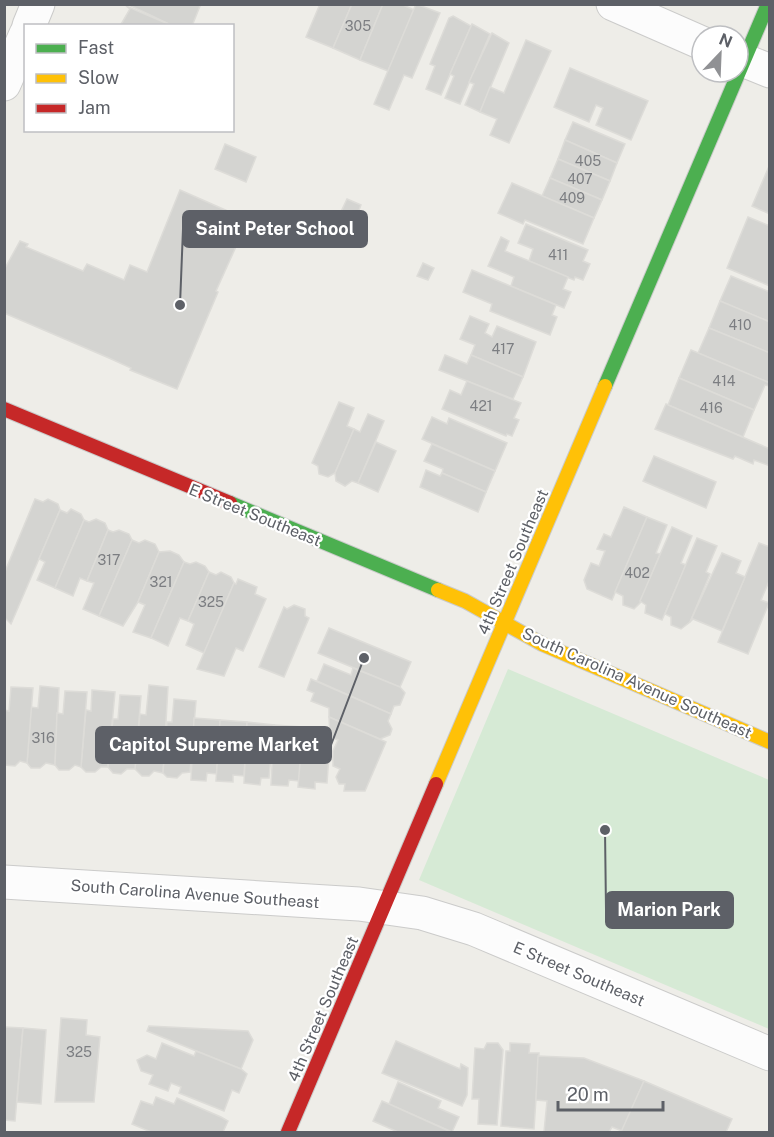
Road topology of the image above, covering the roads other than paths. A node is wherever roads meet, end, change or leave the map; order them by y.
1 (38, 4) edge
2 (613, 4) edge
3 (768, 4) edge
4 (30, 24) edge
5 (690, 38) edge
6 (24, 39) edge
7 (751, 63) edge
8 (4, 84) edge
9 (4, 409) edge
10 (504, 624) junction
11 (770, 742) edge
12 (4, 882) edge
13 (385, 906) junction
14 (770, 1054) edge
15 (288, 1132) edge

1 - 4 street
2 - 5 street
3 - 7 street, 4th Street Southeast
6 - 8 street
7 - 10 street, 4th Street Southeast
9 - 10 street, E Street Southeast
10 - 11 street, South Carolina Avenue Southeast
10 - 13 street, 4th Street Southeast
12 - 13 street, South Carolina Avenue Southeast
13 - 14 street, E Street Southeast
13 - 15 street, 4th Street Southeast

